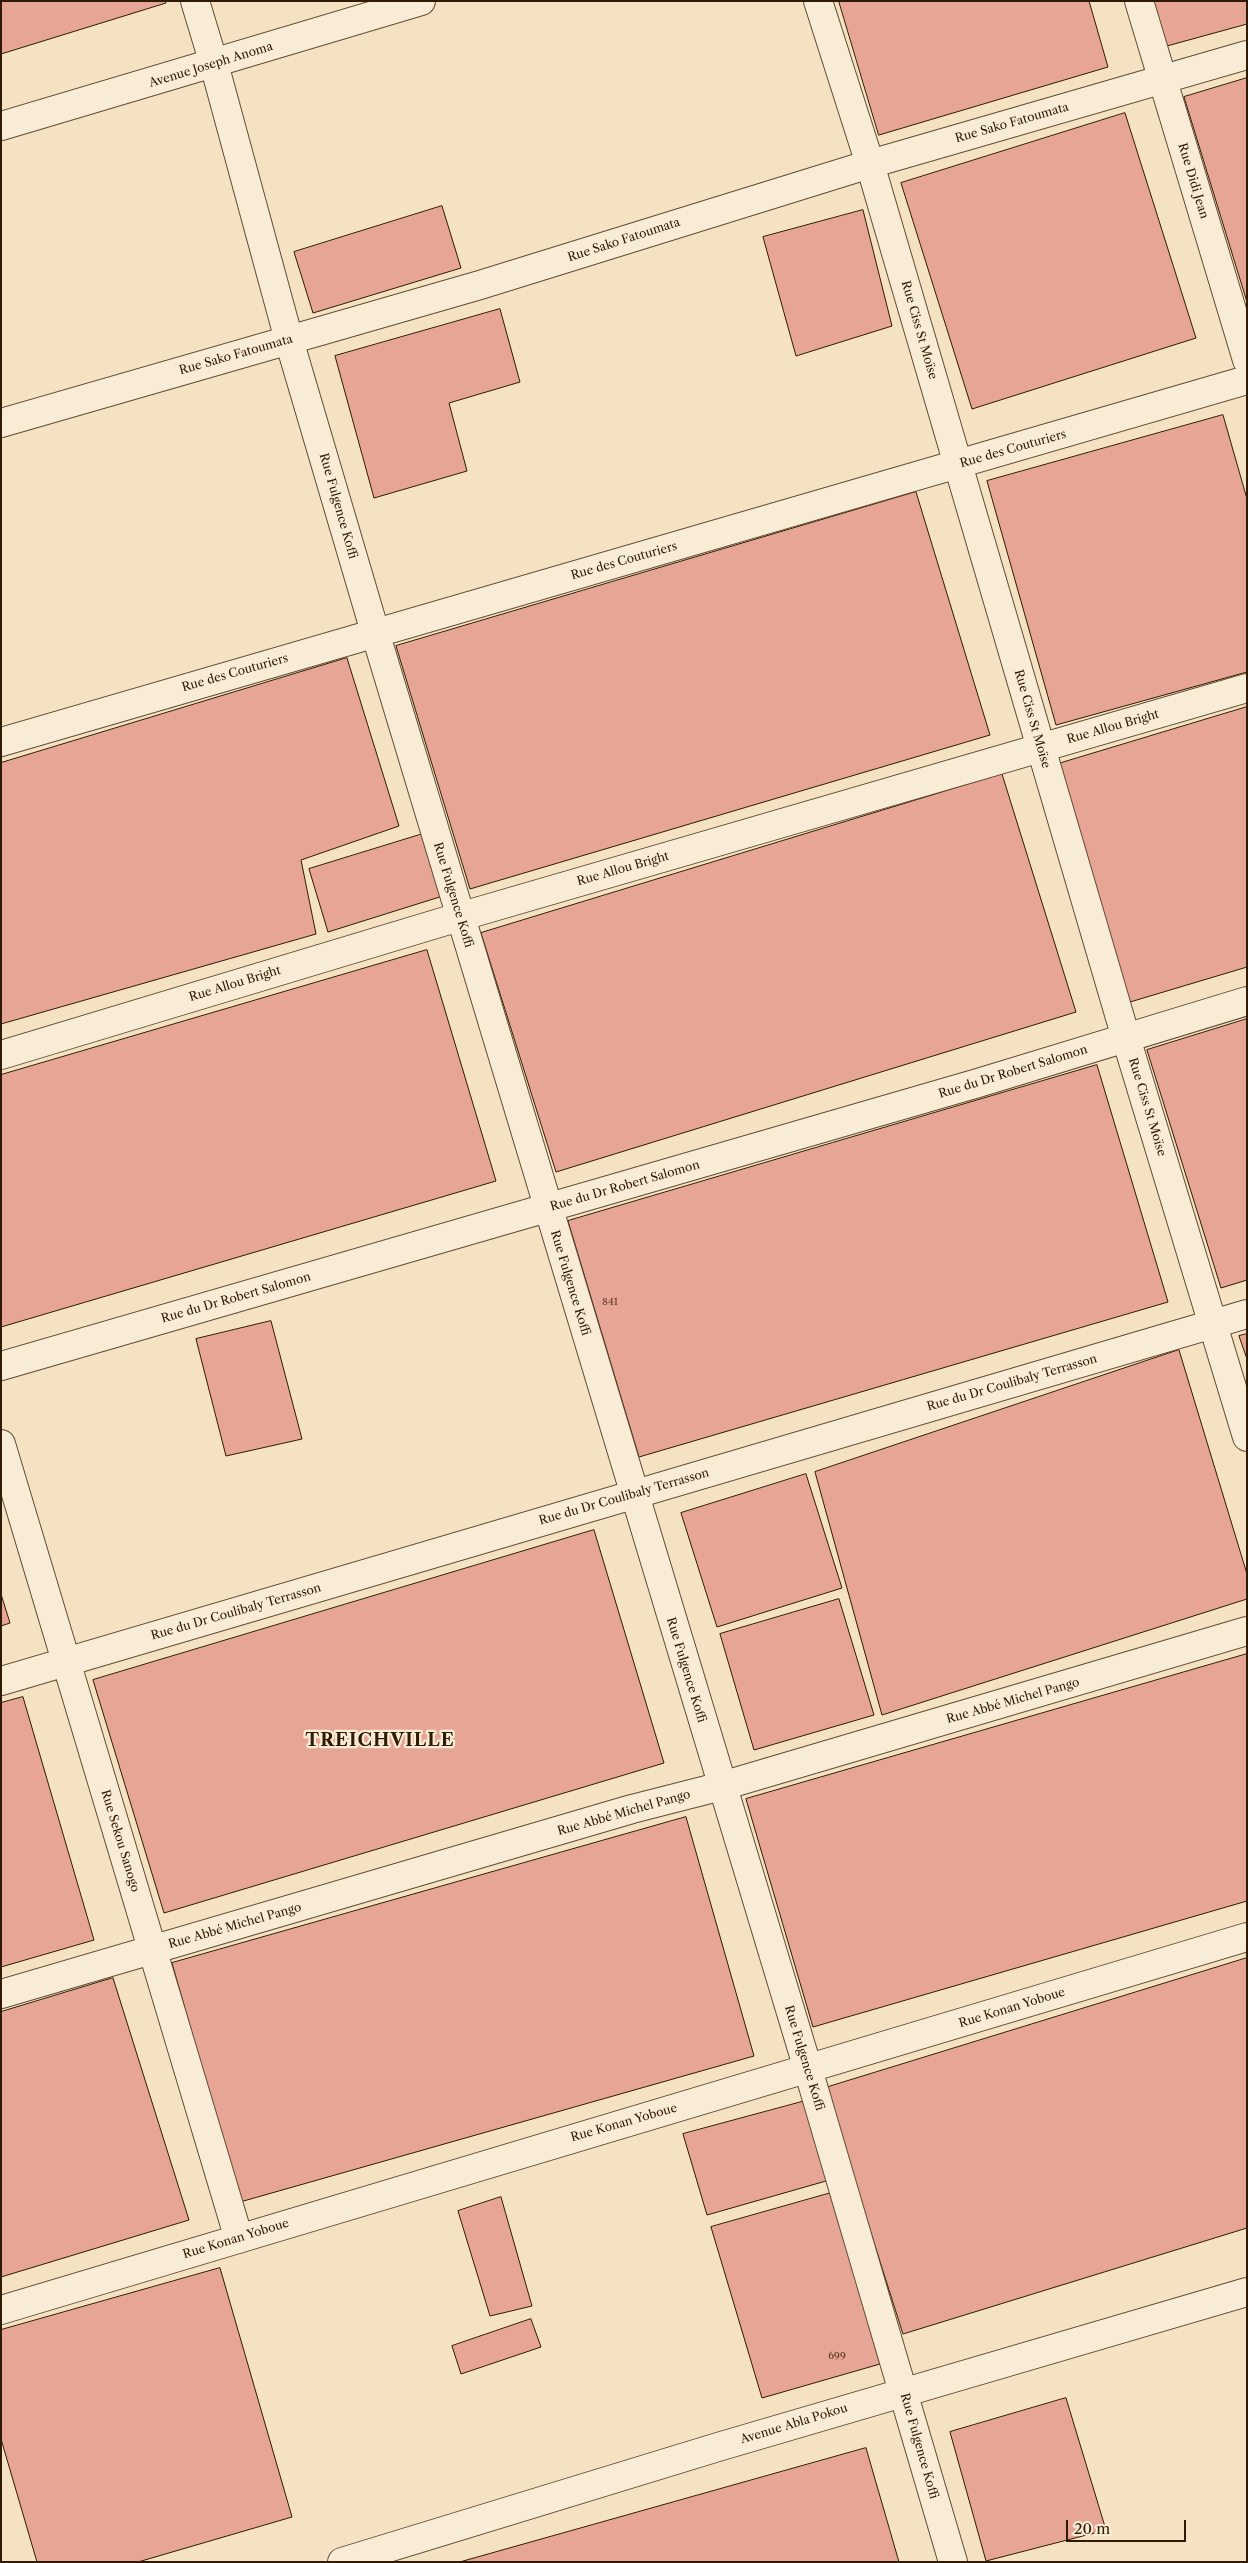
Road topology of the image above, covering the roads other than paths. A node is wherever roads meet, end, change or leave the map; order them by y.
1 (195, 1) edge
2 (421, 1) edge
3 (818, 1) edge
4 (1139, 1) edge
5 (1247, 55) edge
6 (214, 64) junction
7 (1163, 80) junction
8 (1, 126) edge
9 (870, 164) junction
10 (289, 340) junction
11 (1247, 360) edge
12 (1247, 380) edge
13 (1, 423) edge
14 (958, 466) junction
15 (375, 632) junction
16 (1247, 688) edge
17 (1, 742) edge
18 (1040, 749) junction
19 (459, 917) junction
20 (1247, 1001) edge
21 (1126, 1038) junction
22 (1, 1055) edge
23 (548, 1208) junction
24 (1247, 1314) edge
25 (1213, 1324) junction
26 (1, 1366) edge
27 (1247, 1437) edge
28 (1, 1444) edge
29 (633, 1495) junction
30 (1247, 1632) edge
31 (66, 1662) junction
32 (1, 1681) edge
33 (722, 1786) junction
34 (1247, 1937) edge
35 (153, 1950) junction
36 (1, 1994) edge
37 (808, 2070) junction
38 (238, 2239) junction
39 (1247, 2292) edge
40 (1, 2310) edge
41 (903, 2392) junction
42 (342, 2562) edge
43 (953, 2562) edge

1 - 6 street, Rue Fulgence Koffi
2 - 6 street, Avenue Joseph Anoma
3 - 9 street, Rue Ciss St Moïse
4 - 7 street, Rue Didi Jean
5 - 7 street, Rue Sako Fatoumata
6 - 8 street, Avenue Joseph Anoma
6 - 10 street, Rue Fulgence Koffi
7 - 9 street, Rue Sako Fatoumata
7 - 11 street, Rue Didi Jean
9 - 10 street, Rue Sako Fatoumata
9 - 14 street, Rue Ciss St Moïse
10 - 13 street, Rue Sako Fatoumata
10 - 15 street, Rue Fulgence Koffi
12 - 14 street, Rue des Couturiers
14 - 15 street, Rue des Couturiers
14 - 18 street, Rue Ciss St Moïse
15 - 17 street, Rue des Couturiers
15 - 19 street, Rue Fulgence Koffi
16 - 18 street, Rue Allou Bright
18 - 19 street, Rue Allou Bright
18 - 21 street, Rue Ciss St Moïse
19 - 22 street, Rue Allou Bright
19 - 23 street, Rue Fulgence Koffi
20 - 21 street, Rue du Dr Robert Salomon
21 - 23 street, Rue du Dr Robert Salomon
21 - 25 street, Rue Ciss St Moïse
23 - 26 street, Rue du Dr Robert Salomon
23 - 29 street, Rue Fulgence Koffi
24 - 25 street, Rue du Dr Coulibaly Terrasson
25 - 27 street, Rue Ciss St Moïse
25 - 29 street, Rue du Dr Coulibaly Terrasson
28 - 31 street, Rue Sekou Sanogo
29 - 31 street, Rue du Dr Coulibaly Terrasson
29 - 33 street, Rue Fulgence Koffi
30 - 33 street, Rue Abbé Michel Pango
31 - 32 street, Rue du Dr Coulibaly Terrasson
31 - 35 street, Rue Sekou Sanogo
33 - 35 street, Rue Abbé Michel Pango
33 - 37 street, Rue Fulgence Koffi
34 - 37 street, Rue Konan Yoboue
35 - 36 street, Rue Abbé Michel Pango
35 - 38 street, Rue Sekou Sanogo
37 - 38 street, Rue Konan Yoboue
37 - 41 street, Rue Fulgence Koffi
38 - 40 street, Rue Konan Yoboue
39 - 41 street, Avenue Abla Pokou
41 - 42 street, Avenue Abla Pokou
41 - 43 street, Rue Fulgence Koffi

